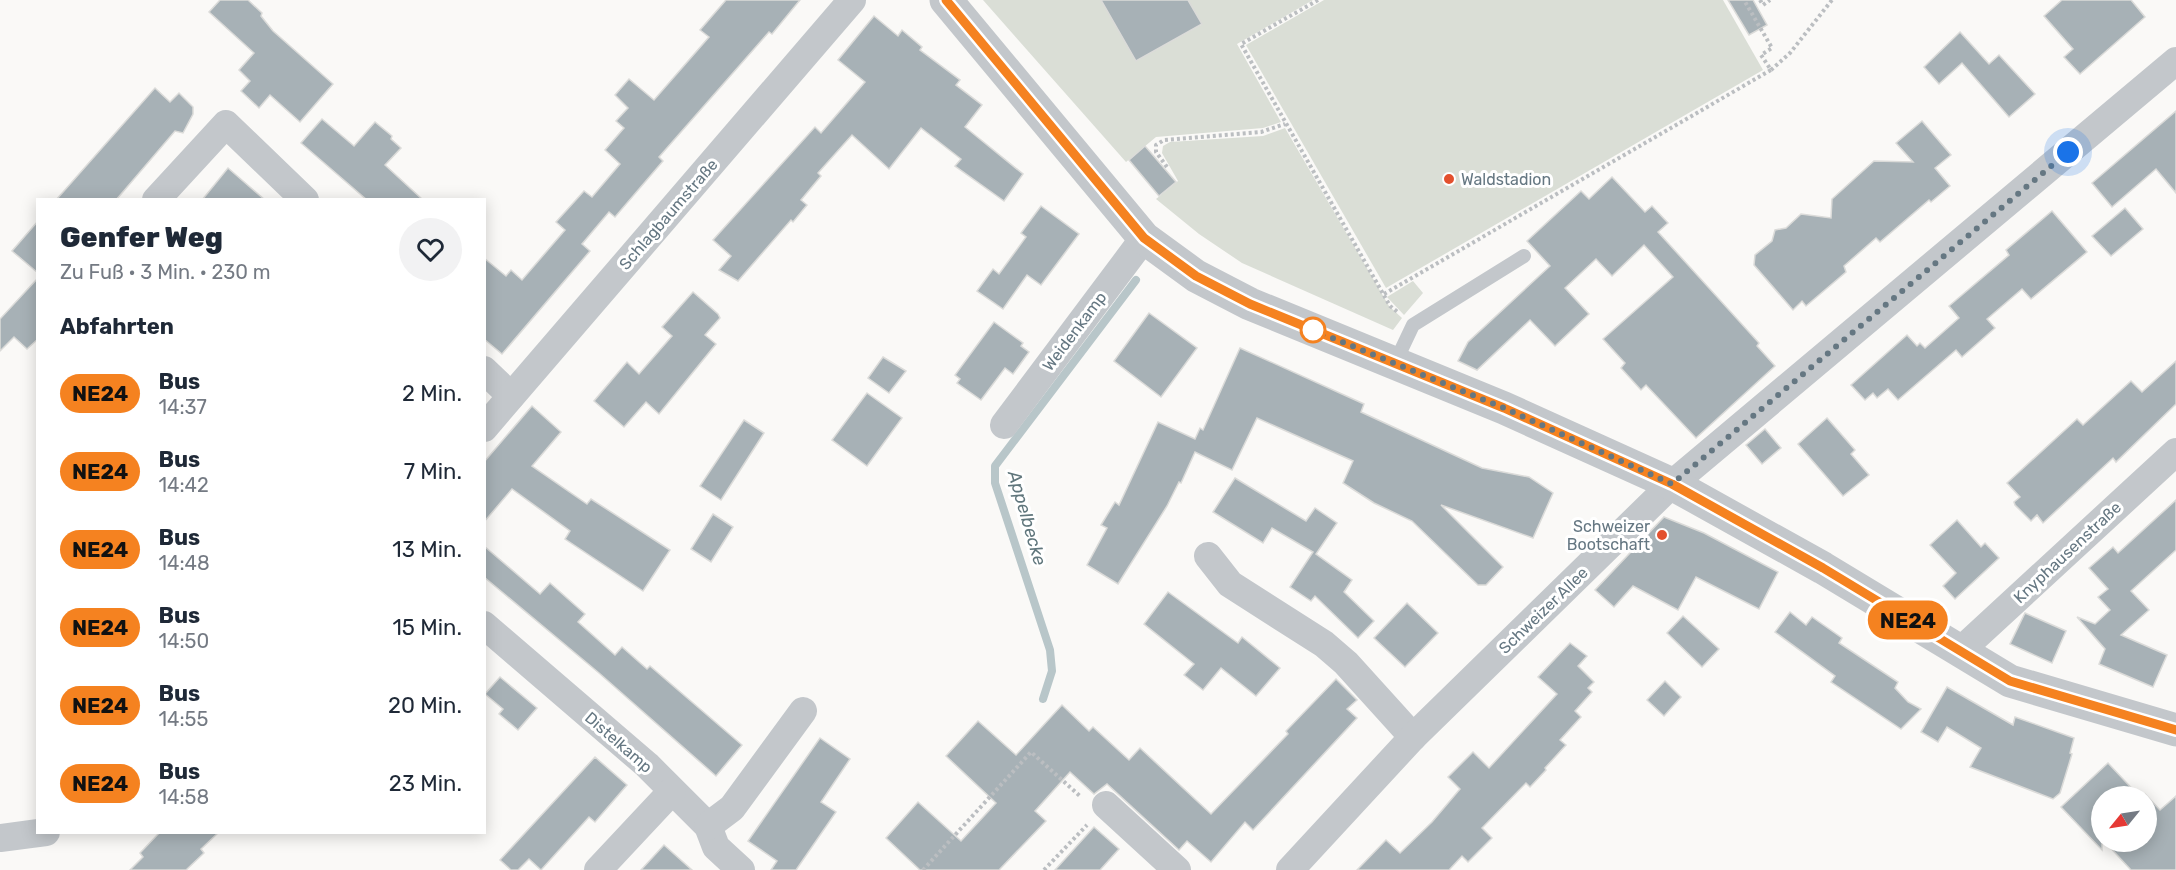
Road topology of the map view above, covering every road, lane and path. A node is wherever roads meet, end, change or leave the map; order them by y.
1 (852, 0) edge
2 (946, 0) edge
3 (1318, 0) edge
4 (1744, 0) edge
5 (1760, 0) edge
6 (1770, 0) edge
7 (1832, 0) edge
8 (2176, 61) edge
9 (1770, 70) junction
10 (1285, 124) junction
11 (1167, 167) dead end
12 (158, 198) edge
13 (303, 198) edge
14 (1144, 238) junction
15 (1524, 256) dead end
16 (1384, 294) junction
17 (1413, 325) junction
18 (1395, 363) junction
19 (486, 372) edge
20 (512, 396) junction
21 (1004, 424) dead end
22 (486, 426) edge
23 (2176, 452) edge
24 (1672, 484) junction
25 (1208, 556) dead end
26 (486, 627) edge
27 (1959, 652) junction
28 (803, 711) dead end
29 (2176, 730) edge
30 (1413, 737) junction
31 (672, 791) junction
32 (1102, 809) junction
33 (708, 826) junction
34 (36, 833) edge
35 (0, 838) edge
36 (598, 870) edge
37 (741, 870) edge
38 (923, 870) edge
39 (1044, 870) edge
40 (1177, 870) edge
41 (1290, 870) edge

1 - 20 street, Schlagbaumstraße
2 - 14 street
3 - 10 path
4 - 9 path
5 - 6 path
7 - 9 path
8 - 24 street, Schweizer Allee
9 - 16 path
10 - 11 path
10 - 16 path
12 - 13 street
14 - 18 street
14 - 21 street, Weidenkamp
15 - 17 lane
16 - 17 path
17 - 18 lane
18 - 24 street
19 - 20 street
20 - 22 street, Schlagbaumstraße
23 - 27 street, Knyphausenstraße
24 - 27 street
24 - 30 street, Schweizer Allee
25 - 30 street
26 - 31 street, Distelkamp
27 - 29 street
28 - 33 street
30 - 41 street, Schweizer Allee
31 - 33 street, Distelkamp
31 - 36 street
32 - 38 path
32 - 39 path
32 - 40 street
33 - 37 street, Distelkamp
34 - 35 street

